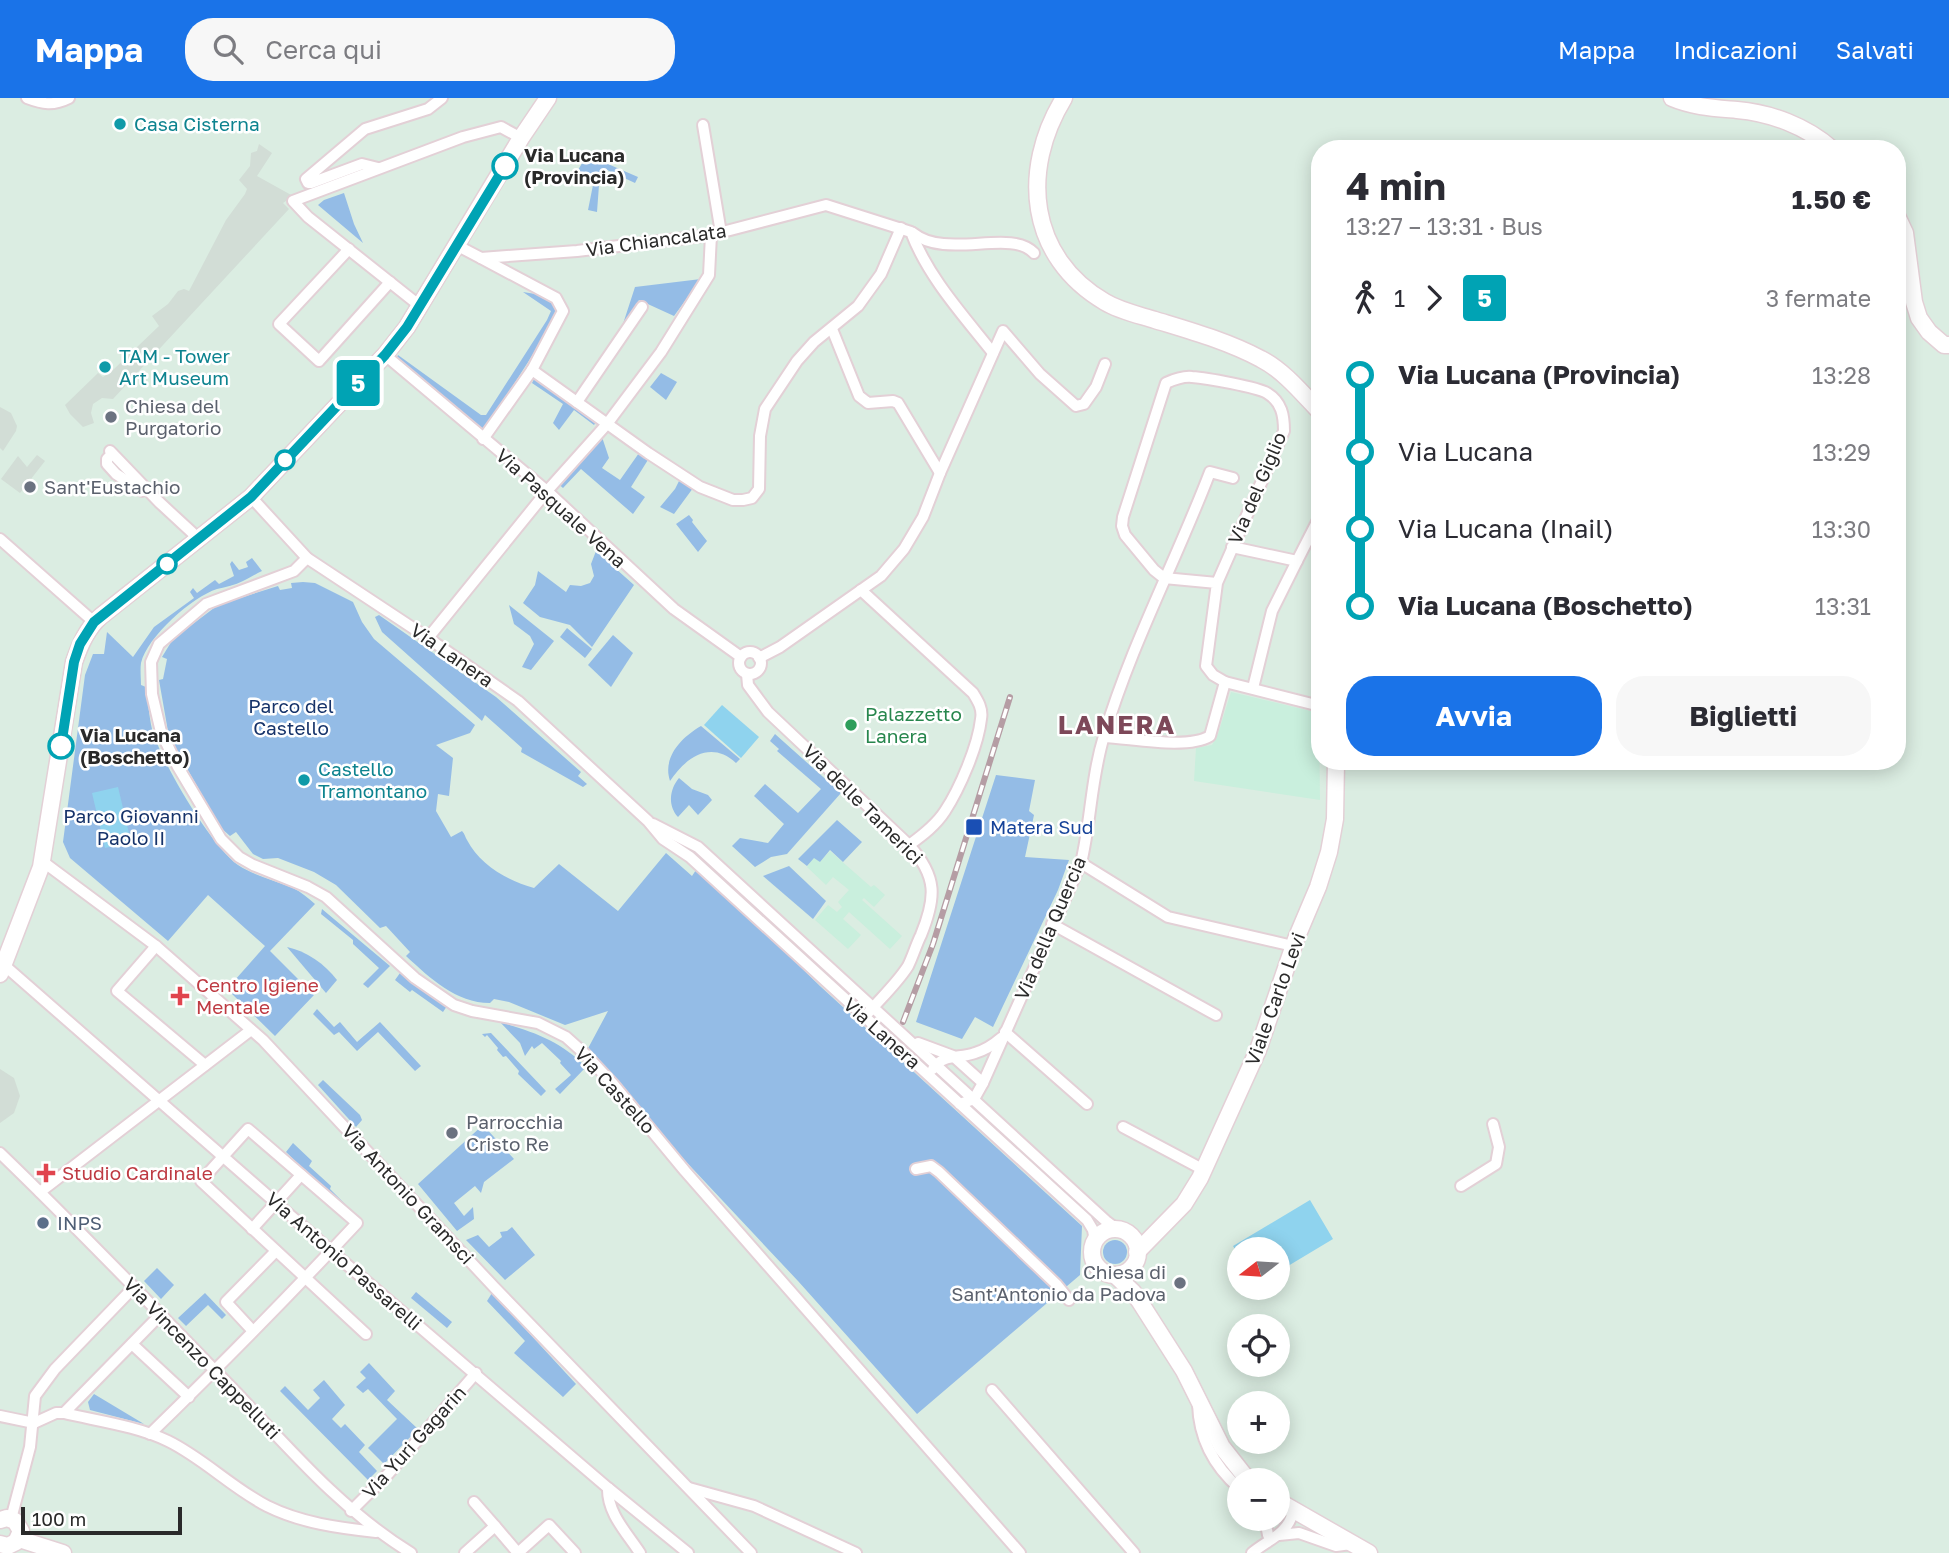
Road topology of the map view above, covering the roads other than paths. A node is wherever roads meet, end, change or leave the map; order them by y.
1 (27, 98) edge
2 (69, 98) edge
3 (441, 98) edge
4 (548, 98) edge
5 (1064, 98) edge
6 (1672, 98) edge
7 (704, 125) dead end
8 (521, 138) junction
9 (1822, 140) edge
10 (378, 168) junction
11 (902, 228) junction
12 (716, 234) junction
13 (1906, 241) edge
14 (458, 246) junction
15 (349, 249) junction
16 (1034, 253) dead end
17 (481, 258) junction
18 (390, 282) junction
19 (420, 306) junction
20 (642, 307) dead end
21 (832, 329) junction
22 (1949, 345) edge
23 (993, 353) junction
24 (385, 355) junction
25 (1105, 364) dead end
26 (532, 370) junction
27 (577, 402) junction
28 (1311, 403) edge
29 (607, 424) junction
30 (483, 439) junction
31 (111, 452) dead end
32 (940, 473) junction
33 (1233, 478) dead end
34 (547, 491) junction
35 (251, 497) junction
36 (1311, 535) edge
37 (198, 538) junction
38 (0, 539) edge
39 (1232, 547) junction
40 (307, 558) junction
41 (1297, 561) junction
42 (1164, 578) junction
43 (1217, 583) junction
44 (861, 590) junction
45 (94, 622) junction
46 (428, 638) junction
47 (741, 657) junction
48 (759, 658) junction
49 (747, 674) junction
50 (1225, 682) junction
51 (1253, 688) junction
52 (1311, 704) edge
53 (1104, 737) junction
54 (1336, 770) edge
55 (648, 821) junction
56 (909, 845) junction
57 (42, 861) junction
58 (1081, 863) junction
59 (1052, 924) junction
60 (156, 946) junction
61 (1293, 946) junction
62 (2, 970) edge
63 (873, 1007) junction
64 (1216, 1015) dead end
65 (864, 1017) junction
66 (251, 1030) junction
67 (1004, 1034) junction
68 (908, 1039) junction
69 (953, 1056) junction
70 (205, 1065) junction
71 (936, 1065) junction
72 (930, 1077) junction
73 (983, 1083) junction
74 (974, 1098) junction
75 (160, 1100) junction
76 (960, 1104) junction
77 (1087, 1104) dead end
78 (1493, 1124) dead end
79 (1123, 1127) dead end
80 (0, 1153) edge
81 (223, 1156) junction
82 (916, 1169) dead end
83 (1204, 1170) junction
84 (301, 1175) junction
85 (1461, 1186) dead end
86 (40, 1192) junction
87 (275, 1202) junction
88 (1167, 1219) junction
89 (252, 1229) junction
90 (1122, 1231) junction
91 (1095, 1241) junction
92 (276, 1251) junction
93 (331, 1251) junction
94 (1136, 1258) junction
95 (1115, 1275) junction
96 (304, 1278) junction
97 (134, 1287) junction
98 (1069, 1300) dead end
99 (161, 1314) junction
100 (253, 1331) junction
101 (366, 1334) dead end
102 (132, 1344) junction
103 (215, 1371) junction
104 (1184, 1371) junction
105 (475, 1373) junction
106 (992, 1390) dead end
107 (189, 1397) junction
108 (1198, 1402) junction
109 (64, 1413) junction
110 (0, 1416) edge
111 (34, 1423) junction
112 (150, 1434) junction
113 (1239, 1468) edge
114 (1227, 1474) edge
115 (688, 1487) junction
116 (608, 1488) junction
117 (474, 1502) dead end
118 (352, 1510) junction
119 (1290, 1516) edge
120 (6, 1519) edge
121 (495, 1526) junction
122 (1270, 1531) edge
123 (1273, 1531) edge
124 (1277, 1531) edge
125 (378, 1532) junction
126 (1272, 1535) junction
127 (1352, 1544) junction
128 (8, 1545) edge
129 (1256, 1550) edge
130 (63, 1553) edge
131 (411, 1553) edge
132 (465, 1553) edge
133 (519, 1553) edge
134 (575, 1553) edge
135 (640, 1553) edge
136 (688, 1553) edge
137 (751, 1553) edge
138 (856, 1553) edge
139 (1020, 1553) edge
140 (1134, 1553) edge
141 (1369, 1553) edge

1 - 2 street
3 - 10 street
4 - 8 main road
5 - 28 main road
6 - 9 main road
7 - 12 street
8 - 10 street
8 - 14 main road
10 - 15 street
11 - 12 street, Via Chiancalata
11 - 16 street, Via Chiancalata
11 - 21 street
11 - 23 street
12 - 17 street, Via Chiancalata
12 - 29 street
13 - 22 main road
14 - 17 street
14 - 19 main road
15 - 18 street
15 - 18 street
17 - 26 street
18 - 19 street
19 - 24 main road
20 - 27 street
21 - 29 street
21 - 32 street
23 - 25 street
23 - 32 street
24 - 30 street, Via Pasquale Vena
24 - 35 main road
26 - 27 street
26 - 30 street
27 - 29 street
29 - 34 street
30 - 34 street, Via Pasquale Vena
31 - 37 street
32 - 44 street
33 - 42 street, Via della Quercia
34 - 46 street
34 - 47 street, Via Pasquale Vena
35 - 37 main road
35 - 40 street, Via Lanera
36 - 41 street
37 - 45 main road
38 - 45 street
39 - 41 street
39 - 42 street, Via del Giglio
39 - 43 street, Via del Giglio
40 - 46 street, Via Lanera
40 - 139 street, Via Castello
41 - 51 street
42 - 43 street
42 - 53 street, Via della Quercia
43 - 50 street, Via del Giglio
44 - 48 street
44 - 56 street
45 - 57 main road
46 - 55 street, Via Lanera
47 - 48 street
47 - 49 street
48 - 49 street
49 - 56 street, Via delle Tamerici
50 - 51 street
50 - 53 street
51 - 52 street
53 - 58 street, Via della Quercia
54 - 61 main road, Viale Carlo Levi
55 - 63 street, Via Lanera
55 - 65 street, Via Lanera
56 - 63 street, Via delle Tamerici
57 - 60 street, Via Antonio Gramsci
57 - 62 main road
58 - 59 street, Via della Quercia
58 - 61 street
59 - 64 street
59 - 67 street, Via della Quercia
60 - 66 street, Via Antonio Gramsci
60 - 70 street
61 - 83 main road, Viale Carlo Levi
62 - 75 street, Via Antonio Passarelli
63 - 65 street, Via delle Tamerici
63 - 68 street, Via Lanera
65 - 72 street, Via Lanera
66 - 70 street
66 - 115 street, Via Antonio Gramsci
67 - 69 street
67 - 73 street, Via della Quercia
67 - 77 street
68 - 69 street, Via Lanera
68 - 71 street, Via Lanera
69 - 71 street, Via Lanera
69 - 73 street, Via Lanera
70 - 75 street
71 - 72 street, Via Lanera
71 - 74 street, Via Lanera
72 - 76 street, Via Lanera
73 - 74 street, Via della Quercia
74 - 76 street
74 - 90 street, Via Lanera
75 - 81 street, Via Antonio Passarelli
75 - 86 street
76 - 91 street, Via Lanera
78 - 85 street
79 - 83 street
80 - 86 street, Via Vincenzo Cappelluti
81 - 84 street
81 - 87 street, Via Antonio Passarelli
81 - 89 street
82 - 98 street
83 - 88 main road, Viale Carlo Levi
84 - 87 street
84 - 93 street
86 - 97 street, Via Vincenzo Cappelluti
87 - 89 street
87 - 93 street, Via Antonio Passarelli
88 - 90 main road, Viale Carlo Levi
88 - 94 main road, Viale Carlo Levi
89 - 92 street
90 - 91 main road
90 - 94 main road
91 - 95 main road
92 - 96 street
92 - 100 street
93 - 96 street
93 - 105 street, Via Antonio Passarelli
94 - 95 main road
94 - 104 main road
95 - 104 main road
96 - 100 street
96 - 101 street
97 - 99 street, Via Vincenzo Cappelluti
97 - 111 street
99 - 102 street
99 - 103 street, Via Vincenzo Cappelluti
100 - 103 street
102 - 107 street
102 - 109 street
103 - 107 street
103 - 118 street, Via Vincenzo Cappelluti
104 - 108 main road
105 - 116 street, Via Antonio Passarelli
105 - 118 street, Via Yuri Gagarin
106 - 140 street
107 - 112 street
108 - 113 main road
108 - 114 street
109 - 111 street
109 - 112 street
110 - 111 street
111 - 120 street
112 - 125 street
115 - 137 street, Via Antonio Gramsci
115 - 138 street
116 - 135 street
116 - 136 street, Via Antonio Passarelli
117 - 121 street
118 - 125 street, Via Vincenzo Cappelluti
119 - 127 main road
120 - 128 main road
121 - 132 street
121 - 133 street
122 - 126 street
123 - 126 street
124 - 126 street
125 - 131 street, Via Vincenzo Cappelluti
126 - 127 street
126 - 129 street
127 - 141 main road
128 - 130 main road
133 - 134 street

